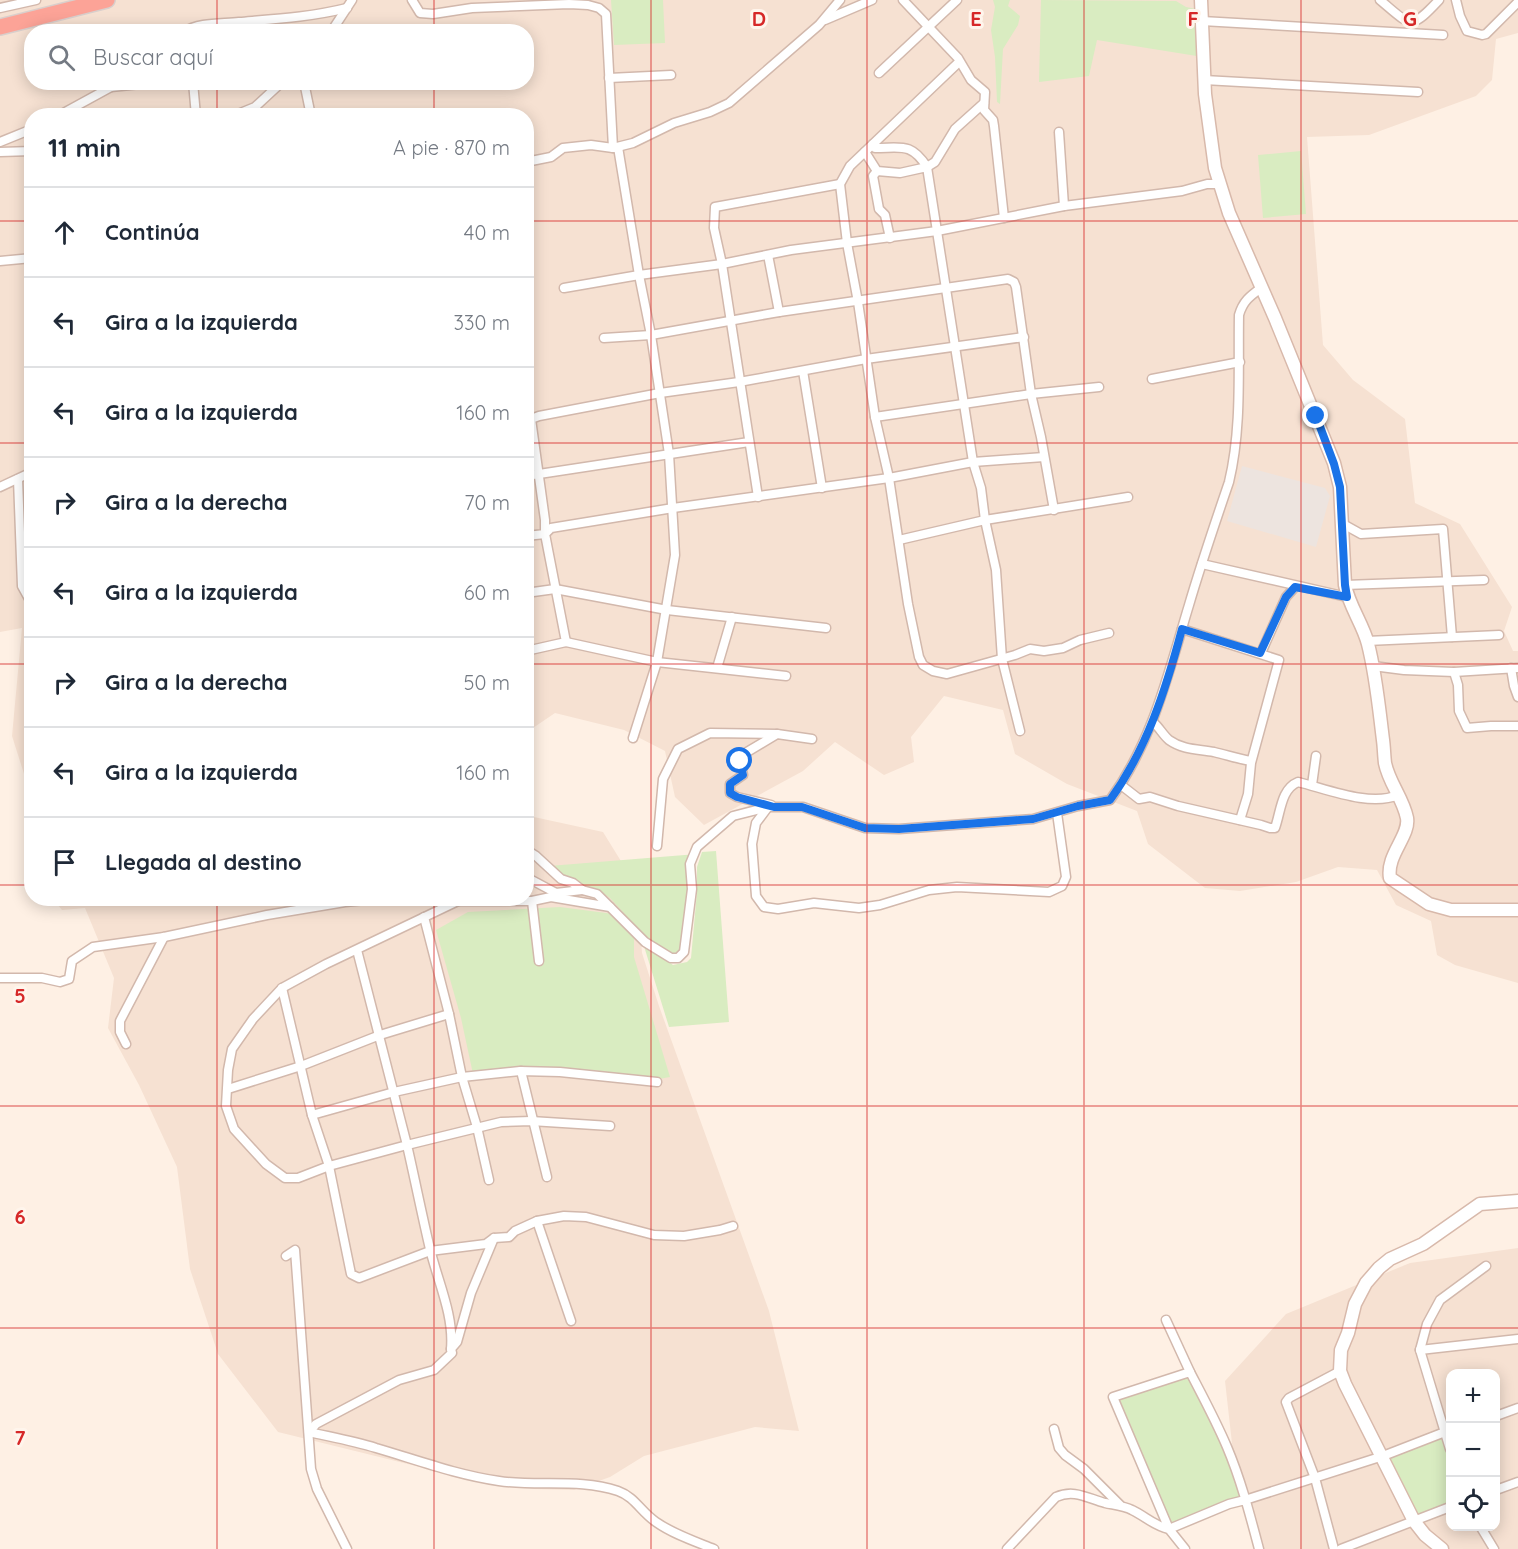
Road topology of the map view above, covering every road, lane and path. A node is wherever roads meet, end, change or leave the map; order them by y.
1 (36, 0) edge
2 (107, 0) edge
3 (352, 0) edge
4 (412, 0) edge
5 (840, 0) edge
6 (872, 0) edge
7 (903, 0) edge
8 (957, 0) edge
9 (1200, 0) edge
10 (1380, 0) edge
11 (1439, 0) edge
12 (1456, 0) edge
13 (22, 1) edge
14 (1518, 2) edge
15 (0, 8) edge
16 (346, 8) junction
17 (822, 21) junction
18 (1202, 21) junction
19 (241, 24) edge
20 (336, 24) edge
21 (0, 27) edge
22 (928, 27) junction
23 (1443, 35) dead end
24 (959, 62) junction
25 (879, 73) dead end
26 (671, 75) dead end
27 (609, 78) junction
28 (1204, 80) junction
29 (104, 90) edge
30 (194, 90) edge
31 (275, 90) edge
32 (305, 90) edge
33 (1418, 92) dead end
34 (984, 103) junction
35 (71, 108) edge
36 (195, 108) edge
37 (258, 108) edge
38 (309, 108) edge
39 (24, 132) edge
40 (1059, 132) dead end
41 (0, 142) edge
42 (873, 144) junction
43 (616, 147) junction
44 (24, 151) edge
45 (0, 152) edge
46 (865, 152) junction
47 (534, 160) edge
48 (927, 167) junction
49 (877, 171) junction
50 (840, 184) junction
51 (1221, 184) junction
52 (1064, 206) junction
53 (1004, 218) junction
54 (937, 231) junction
55 (890, 238) junction
56 (847, 243) junction
57 (768, 255) junction
58 (24, 259) edge
59 (0, 261) edge
60 (722, 264) junction
61 (639, 275) junction
62 (946, 287) junction
63 (564, 288) dead end
64 (1261, 288) junction
65 (858, 302) junction
66 (779, 312) junction
67 (729, 321) junction
68 (651, 335) junction
69 (1024, 337) junction
70 (604, 338) dead end
71 (956, 347) junction
72 (866, 359) junction
73 (1240, 362) junction
74 (803, 371) junction
75 (1152, 379) dead end
76 (739, 382) junction
77 (1099, 387) dead end
78 (660, 393) junction
79 (1031, 394) junction
80 (964, 404) junction
81 (875, 417) junction
82 (534, 418) edge
83 (749, 442) junction
84 (534, 443) edge
85 (669, 454) junction
86 (1044, 457) junction
87 (973, 462) junction
88 (538, 474) junction
89 (534, 475) edge
90 (24, 476) edge
91 (889, 478) junction
92 (18, 479) junction
93 (0, 488) edge
94 (822, 488) junction
95 (758, 497) junction
96 (1128, 497) dead end
97 (673, 508) junction
98 (1054, 510) junction
99 (985, 520) junction
100 (1343, 524) junction
101 (545, 534) junction
102 (534, 535) edge
103 (899, 540) junction
104 (1202, 564) junction
105 (1484, 580) dead end
106 (1447, 582) junction
107 (1295, 587) junction
108 (555, 589) junction
109 (24, 590) edge
110 (534, 591) edge
111 (1346, 591) junction
112 (667, 610) junction
113 (732, 617) junction
114 (826, 628) dead end
115 (1182, 629) junction
116 (1108, 633) dead end
117 (1499, 635) dead end
118 (1452, 637) junction
119 (1367, 641) junction
120 (566, 642) junction
121 (534, 649) edge
122 (1260, 653) junction
123 (1002, 659) junction
124 (657, 663) junction
125 (1373, 666) junction
126 (717, 668) junction
127 (1515, 668) edge
128 (1454, 672) junction
129 (786, 676) dead end
130 (1518, 697) edge
131 (1153, 722) junction
132 (1518, 726) edge
133 (1020, 730) dead end
134 (777, 734) junction
135 (633, 738) dead end
136 (812, 739) dead end
137 (1316, 756) dead end
138 (1251, 761) junction
139 (1121, 785) junction
140 (1312, 785) junction
141 (1398, 795) junction
142 (771, 807) junction
143 (1057, 813) junction
144 (1240, 820) junction
145 (657, 846) dead end
146 (534, 856) edge
147 (534, 881) edge
148 (582, 890) junction
149 (534, 900) edge
150 (321, 906) edge
151 (444, 906) edge
152 (533, 906) edge
153 (610, 907) junction
154 (1518, 910) edge
155 (424, 917) junction
156 (164, 937) junction
157 (357, 950) junction
158 (539, 961) dead end
159 (0, 978) edge
160 (282, 988) junction
161 (449, 1014) junction
162 (380, 1035) junction
163 (126, 1044) dead end
164 (301, 1066) junction
165 (521, 1071) junction
166 (462, 1077) junction
167 (657, 1082) dead end
168 (228, 1089) junction
169 (394, 1092) junction
170 (312, 1115) junction
171 (531, 1121) junction
172 (610, 1126) dead end
173 (477, 1127) junction
174 (407, 1145) junction
175 (329, 1166) junction
176 (547, 1177) dead end
177 (489, 1180) dead end
178 (1518, 1201) edge
179 (537, 1221) junction
180 (733, 1226) dead end
181 (494, 1239) junction
182 (430, 1251) junction
183 (286, 1256) dead end
184 (1486, 1266) dead end
185 (1166, 1320) dead end
186 (571, 1321) dead end
187 (1518, 1339) edge
188 (451, 1349) junction
189 (1420, 1350) junction
190 (1340, 1371) junction
191 (1190, 1372) junction
192 (1518, 1408) edge
193 (1500, 1415) edge
194 (1446, 1428) edge
195 (1054, 1429) dead end
196 (1446, 1431) edge
197 (309, 1432) junction
198 (1383, 1456) junction
199 (1315, 1478) junction
200 (1518, 1482) edge
201 (1500, 1489) edge
202 (1245, 1500) junction
203 (1123, 1507) junction
204 (1446, 1509) edge
205 (1414, 1521) junction
206 (1169, 1529) junction
207 (1483, 1531) edge
208 (348, 1549) edge
209 (714, 1549) edge
210 (1007, 1549) edge
211 (1185, 1549) edge
212 (1259, 1549) edge
213 (1334, 1549) edge
214 (1341, 1549) edge
215 (1442, 1549) edge
216 (1494, 1549) edge

1 - 13 street
2 - 21 highway
3 - 16 street
4 - 27 street
5 - 17 street
6 - 17 street
7 - 22 street
8 - 22 street
9 - 18 street
10 - 11 street
12 - 14 street
13 - 15 street
16 - 19 street
16 - 20 street
17 - 43 street
18 - 23 street
18 - 28 street
22 - 24 street
22 - 25 street
24 - 34 street
24 - 42 street
26 - 27 street
27 - 43 street
28 - 33 street
28 - 51 street
29 - 35 street
30 - 36 street
31 - 37 street
32 - 38 street
34 - 48 street
34 - 53 street
39 - 41 street
40 - 52 street
42 - 46 street
42 - 48 street
43 - 47 street
43 - 61 street
44 - 45 street
46 - 49 street
46 - 50 street
48 - 49 street
48 - 54 street
49 - 55 street
50 - 56 street
50 - 60 street
51 - 52 street
51 - 64 street
52 - 53 street
53 - 54 street
54 - 55 street
54 - 62 street
55 - 56 street
56 - 57 street
56 - 65 street
57 - 60 street
57 - 66 street
58 - 59 street
60 - 61 street
60 - 67 street
61 - 63 street
61 - 68 street
62 - 65 street
62 - 69 street
62 - 71 street
64 - 73 street
64 - 100 street
65 - 66 street
65 - 72 street
66 - 67 street
67 - 68 street
67 - 76 street
68 - 70 street
68 - 78 street
69 - 71 street
69 - 79 street
71 - 72 street
71 - 80 street
72 - 74 street
72 - 81 street
73 - 75 street
73 - 104 street
74 - 76 street
74 - 94 street
76 - 78 street
76 - 83 street
77 - 79 street
78 - 82 street
78 - 85 street
79 - 80 street
79 - 86 street
80 - 81 street
80 - 87 street
81 - 91 street
83 - 85 street
83 - 95 street
84 - 88 street
85 - 88 street
85 - 97 street
86 - 87 street
86 - 98 street
87 - 91 street
87 - 99 street
88 - 89 street
88 - 101 street
90 - 92 street
91 - 94 street
91 - 103 street
92 - 93 street
92 - 109 street
94 - 95 street
95 - 97 street
96 - 98 street
97 - 101 street
97 - 112 street
98 - 99 street
99 - 103 street
99 - 123 street
100 - 106 street
100 - 111 street
101 - 102 street
101 - 108 street
103 - 123 street
104 - 107 street
104 - 115 street
105 - 106 street
106 - 111 street
106 - 118 street
107 - 111 street
107 - 122 street
108 - 110 street
108 - 112 street
108 - 120 street
111 - 119 street
112 - 113 street
112 - 124 street
113 - 114 street
113 - 126 street
115 - 122 street
115 - 131 street
116 - 123 street
117 - 118 street
118 - 119 street
119 - 125 street
120 - 121 street
120 - 124 street
122 - 138 street
123 - 133 street
124 - 126 street
124 - 135 street
125 - 128 street
125 - 141 street
126 - 129 street
127 - 128 street
127 - 130 street
128 - 132 street
131 - 138 street
131 - 139 street
134 - 136 street
134 - 142 street
134 - 145 street
137 - 140 street
138 - 144 street
139 - 143 street
139 - 144 street
140 - 141 street
140 - 144 street
141 - 154 street
142 - 143 street
142 - 143 street
142 - 153 street
146 - 148 street
147 - 148 street
148 - 153 street
149 - 153 street
150 - 156 street
151 - 155 street
152 - 158 street
155 - 157 street
155 - 161 street
156 - 159 street
156 - 163 street
157 - 160 street
157 - 162 street
160 - 164 street
160 - 168 street
161 - 162 street
161 - 166 street
162 - 164 street
162 - 169 street
164 - 168 street
164 - 170 street
165 - 166 street
165 - 167 street
165 - 171 street
166 - 169 street
166 - 173 street
168 - 175 street
169 - 170 street
169 - 174 street
170 - 175 street
171 - 172 street
171 - 173 street
171 - 176 street
173 - 174 street
173 - 177 street
174 - 175 street
174 - 182 street
175 - 182 street
178 - 190 street
179 - 180 street
179 - 181 street
179 - 186 street
181 - 182 street
181 - 188 street
182 - 188 street
183 - 197 street
184 - 189 street
185 - 191 street
187 - 189 street
188 - 197 street
189 - 194 street
190 - 198 street
190 - 199 street
191 - 202 street
191 - 206 street
192 - 193 street
195 - 203 street
196 - 198 street
197 - 208 street
197 - 209 street
198 - 199 street
198 - 205 street
199 - 202 street
199 - 213 street
200 - 201 street
202 - 206 street
202 - 212 street
203 - 206 street
203 - 210 street
204 - 205 street
205 - 214 street
205 - 215 street
206 - 211 street
207 - 216 street

